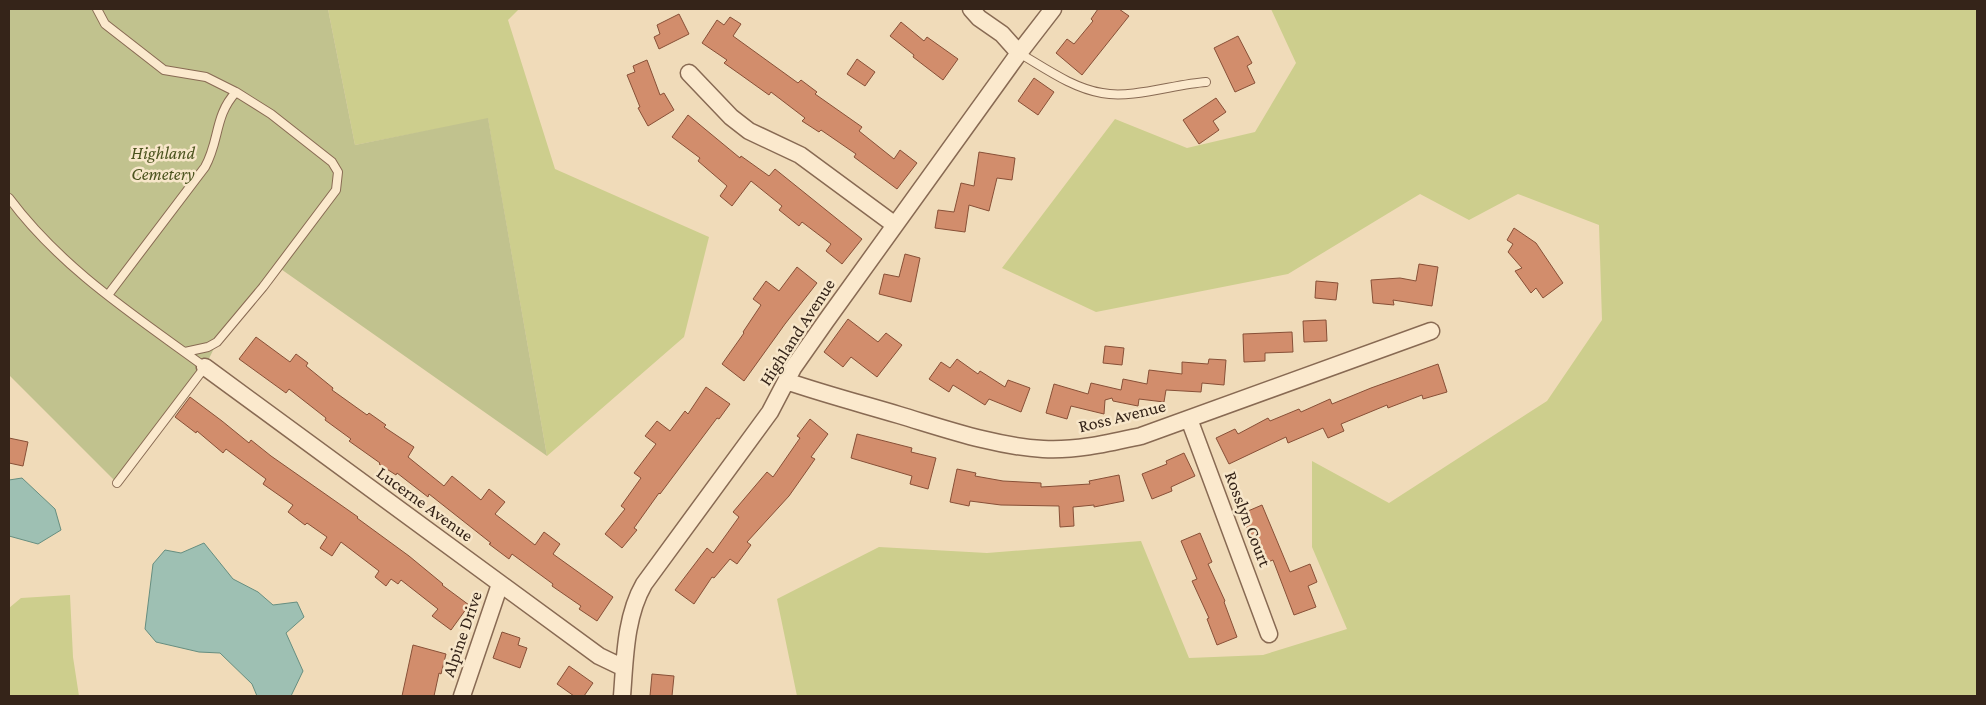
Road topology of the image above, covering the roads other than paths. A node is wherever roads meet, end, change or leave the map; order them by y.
1 (97, 9) edge
2 (971, 9) edge
3 (1053, 9) edge
4 (1019, 53) junction
5 (689, 73) dead end
6 (1206, 82) dead end
7 (236, 92) junction
8 (9, 198) edge
9 (895, 225) junction
10 (108, 295) junction
11 (1431, 331) dead end
12 (185, 352) junction
13 (205, 367) junction
14 (786, 381) junction
15 (1189, 419) junction
16 (117, 483) dead end
17 (500, 584) junction
18 (1269, 634) dead end
19 (624, 668) junction
20 (462, 696) edge
21 (622, 696) edge

1 - 7 lane
2 - 4 street
3 - 4 street, Highland Avenue
4 - 6 lane
4 - 9 street, Highland Avenue
5 - 9 street
7 - 10 lane
7 - 12 lane
8 - 10 lane
9 - 14 street, Highland Avenue
10 - 12 lane
11 - 15 street, Ross Avenue
12 - 13 lane
13 - 16 lane
13 - 17 street, Lucerne Avenue
14 - 15 street, Ross Avenue
14 - 19 street, Highland Avenue
15 - 18 street, Rosslyn Court
17 - 19 street, Lucerne Avenue
17 - 20 street, Alpine Drive
19 - 21 street, Highland Avenue

